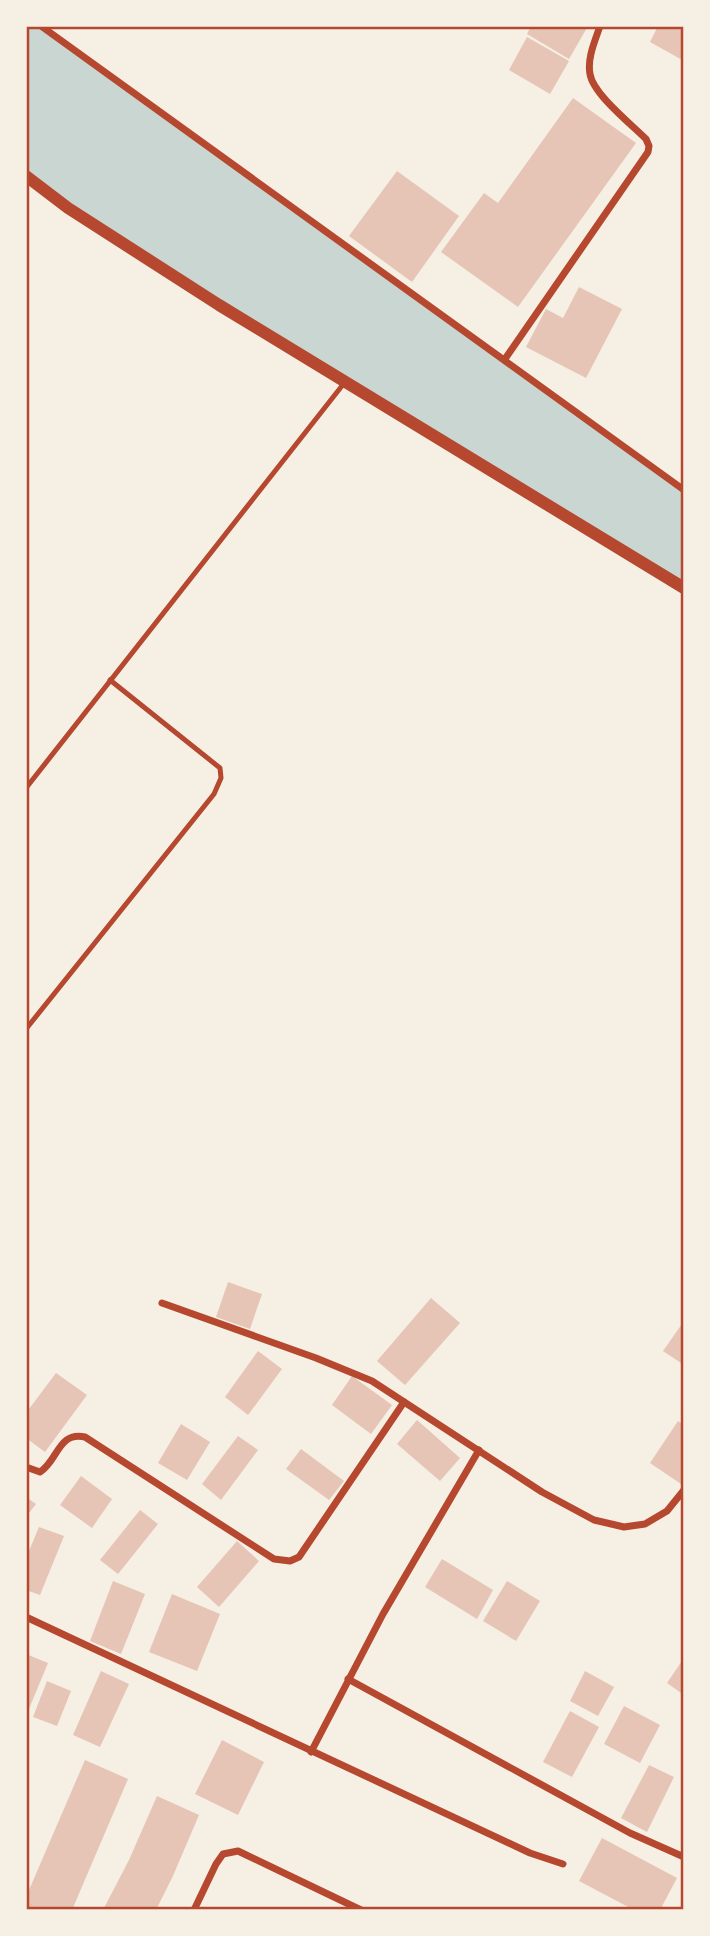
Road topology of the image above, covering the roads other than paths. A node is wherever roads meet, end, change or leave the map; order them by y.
1 (41, 26) edge
2 (600, 26) edge
3 (26, 176) edge
4 (505, 359) junction
5 (345, 382) junction
6 (684, 490) edge
7 (684, 588) edge
8 (110, 680) junction
9 (26, 788) edge
10 (26, 1029) edge
11 (162, 1303) dead end
12 (404, 1402) junction
13 (479, 1450) junction
14 (26, 1467) edge
15 (684, 1490) edge
16 (26, 1617) edge
17 (348, 1679) junction
18 (311, 1752) junction
19 (684, 1857) edge
20 (563, 1864) dead end
21 (194, 1910) edge
22 (361, 1910) edge

1 - 4 street
2 - 4 street
3 - 5 street
4 - 6 street
5 - 7 street
5 - 8 lane
8 - 9 lane
8 - 10 lane
11 - 12 street
12 - 13 street
12 - 14 street
13 - 15 street
13 - 17 street
16 - 18 street
17 - 18 street
17 - 19 street
18 - 20 street
21 - 22 street

